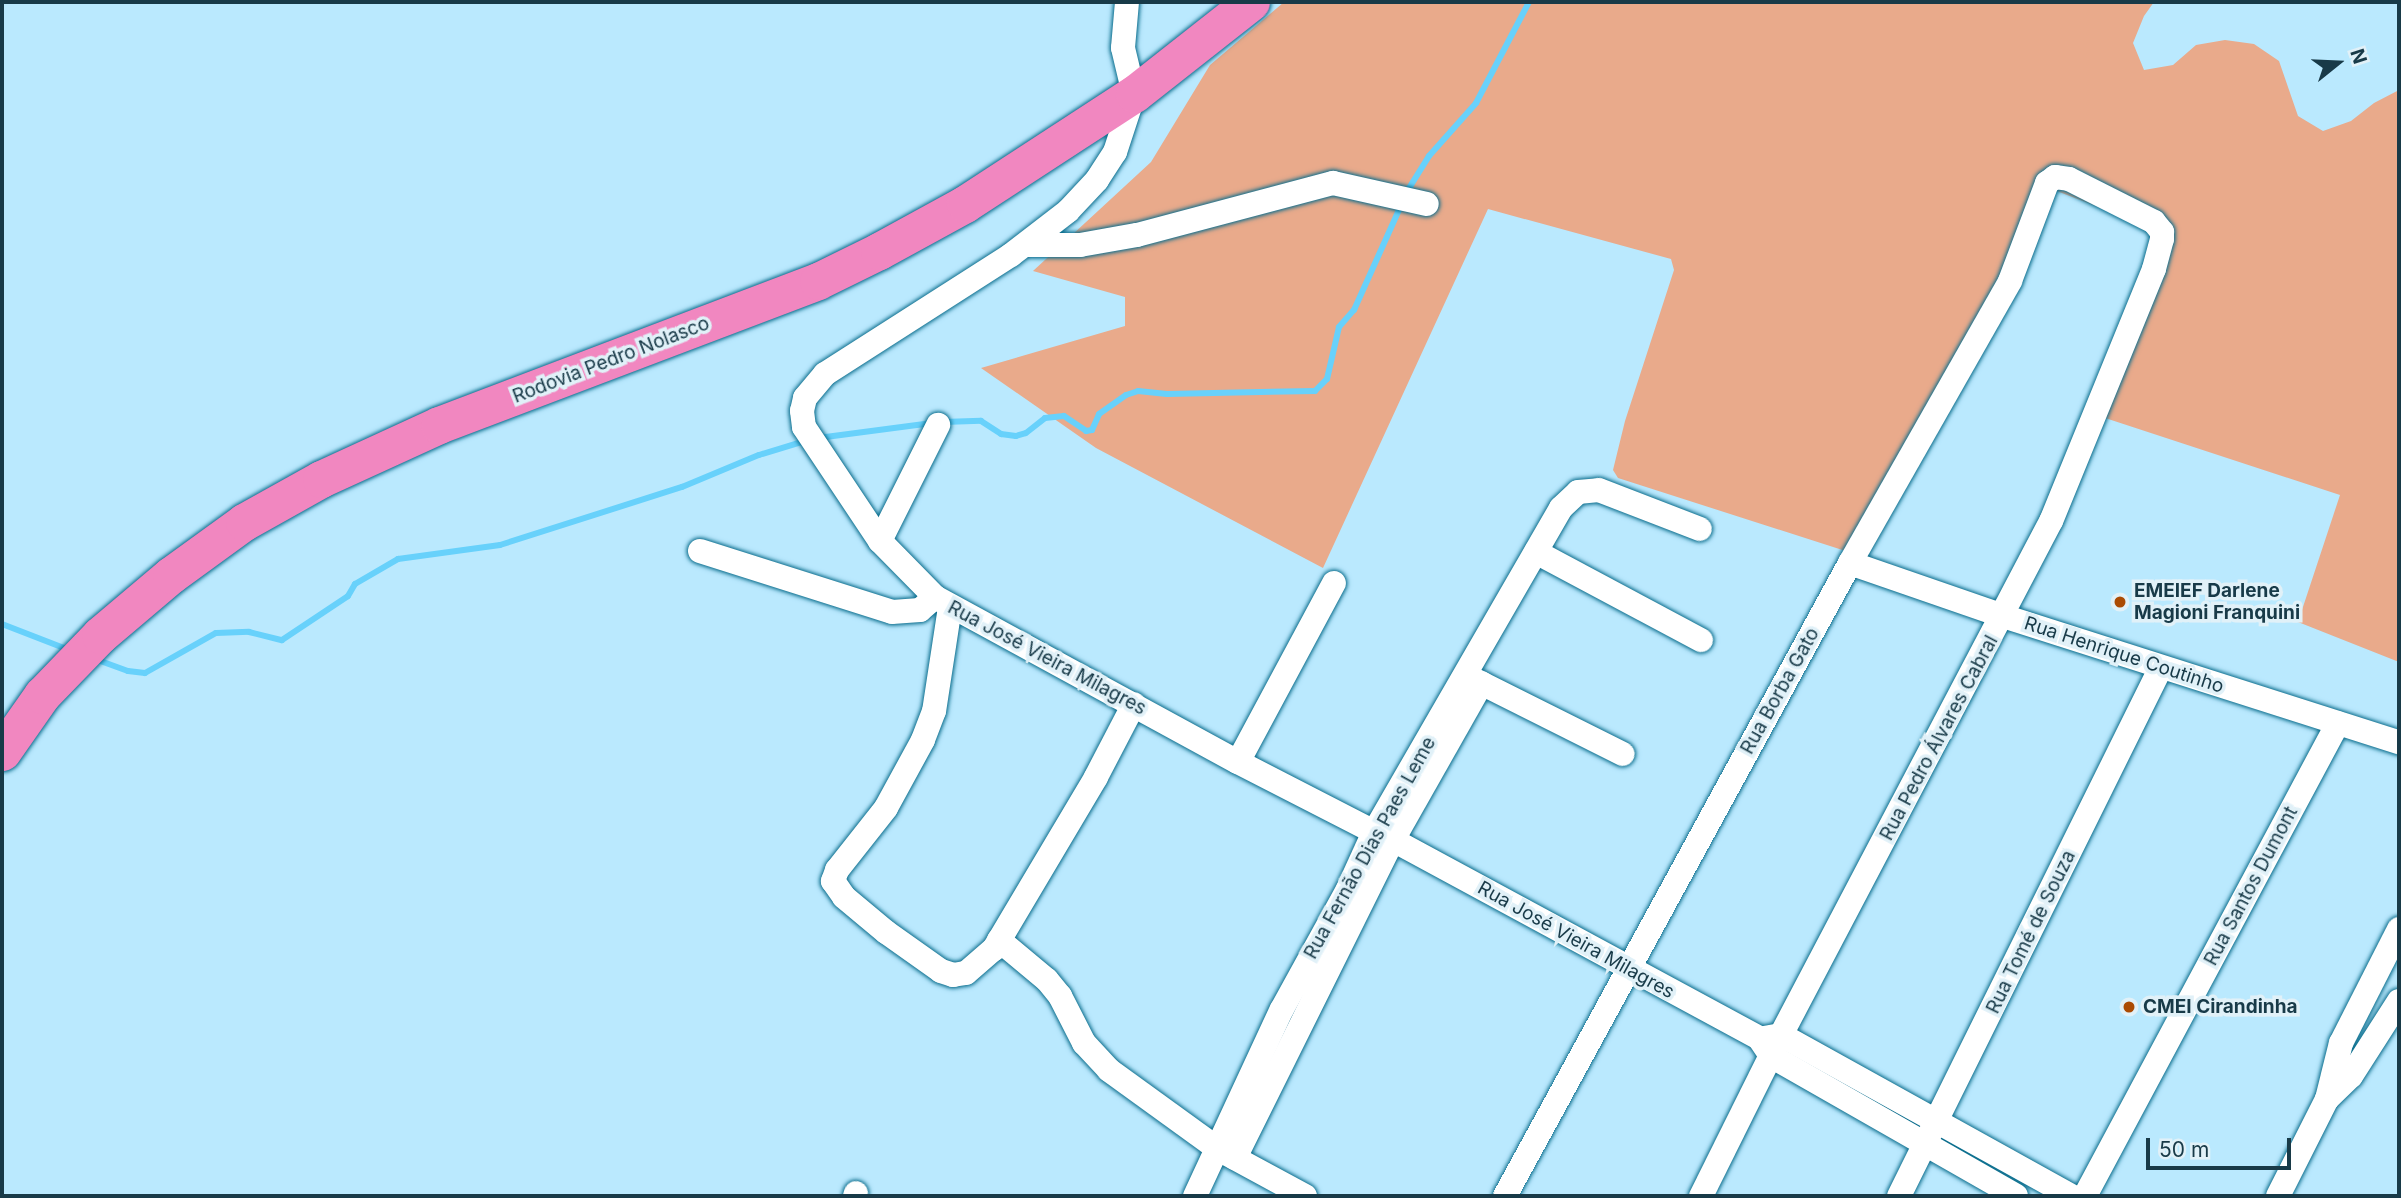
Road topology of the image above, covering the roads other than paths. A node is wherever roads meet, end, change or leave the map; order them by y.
1 (1127, 2) edge
2 (1251, 2) edge
3 (1134, 94) junction
4 (2047, 183) joint
5 (1427, 204) dead end
6 (1026, 244) junction
7 (939, 425) dead end
8 (1700, 529) dead end
9 (880, 541) junction
10 (700, 551) dead end
11 (1536, 552) junction
12 (1850, 563) junction
13 (1334, 583) dead end
14 (943, 602) junction
15 (2003, 616) junction
16 (1701, 640) dead end
17 (2161, 667) junction
18 (1474, 680) junction
19 (1134, 704) junction
20 (2338, 723) junction
21 (2399, 742) edge
22 (2, 752) edge
23 (1623, 754) dead end
24 (1238, 762) junction
25 (1384, 836) junction
26 (2399, 929) edge
27 (999, 940) junction
28 (1628, 969) junction
29 (2399, 1001) edge
30 (1770, 1043) junction
31 (2327, 1099) junction
32 (1937, 1122) junction
33 (1925, 1147) junction
34 (1226, 1153) junction
35 (1195, 1196) edge
36 (1305, 1196) edge
37 (1505, 1196) edge
38 (1701, 1196) edge
39 (1899, 1196) edge
40 (2016, 1196) edge
41 (2072, 1196) edge
42 (2085, 1196) edge
43 (2278, 1196) edge

1 - 3 street
2 - 3 highway, Rodovia Pedro Nolasco
3 - 6 street, Rua José Vieira Milagres
3 - 22 highway, Rodovia Pedro Nolasco
4 - 12 street, Rua Borba Gato
4 - 15 street, Rua Pedro Álvares Cabral
5 - 6 street
6 - 9 street, Rua José Vieira Milagres
7 - 9 street
8 - 11 street, Rua Fernão Dias Paes Leme
9 - 14 street, Rua José Vieira Milagres
10 - 14 street
11 - 16 street
11 - 18 street, Rua Fernão Dias Paes Leme
12 - 15 street, Rua Henrique Coutinho
12 - 28 street, Rua Borba Gato
13 - 24 street
14 - 19 street, Rua José Vieira Milagres
14 - 27 street
15 - 17 street, Rua Henrique Coutinho
15 - 30 street, Rua Pedro Álvares Cabral
17 - 20 street, Rua Henrique Coutinho
17 - 32 street, Rua Tomé de Souza
18 - 23 street
18 - 25 street, Rua Fernão Dias Paes Leme
19 - 24 street, Rua José Vieira Milagres
19 - 27 street
20 - 21 street, Rua Henrique Coutinho
20 - 42 street, Rua Santos Dumont
24 - 25 street, Rua José Vieira Milagres
25 - 28 street, Rua José Vieira Milagres
25 - 34 street, Rua Fernão Dias Paes Leme
26 - 31 street
27 - 34 street
28 - 30 street, Rua José Vieira Milagres
28 - 37 street, Rua Borba Gato
29 - 31 street
30 - 32 street
30 - 33 street, Rua José Vieira Milagres
30 - 38 street, Rua Pedro Álvares Cabral
31 - 43 street
32 - 33 street, Rua Tomé de Souza
32 - 41 street
33 - 39 street, Rua Tomé de Souza
33 - 40 street, Rua José Vieira Milagres
34 - 35 street, Rua Fernão Dias Paes Leme
34 - 36 street

